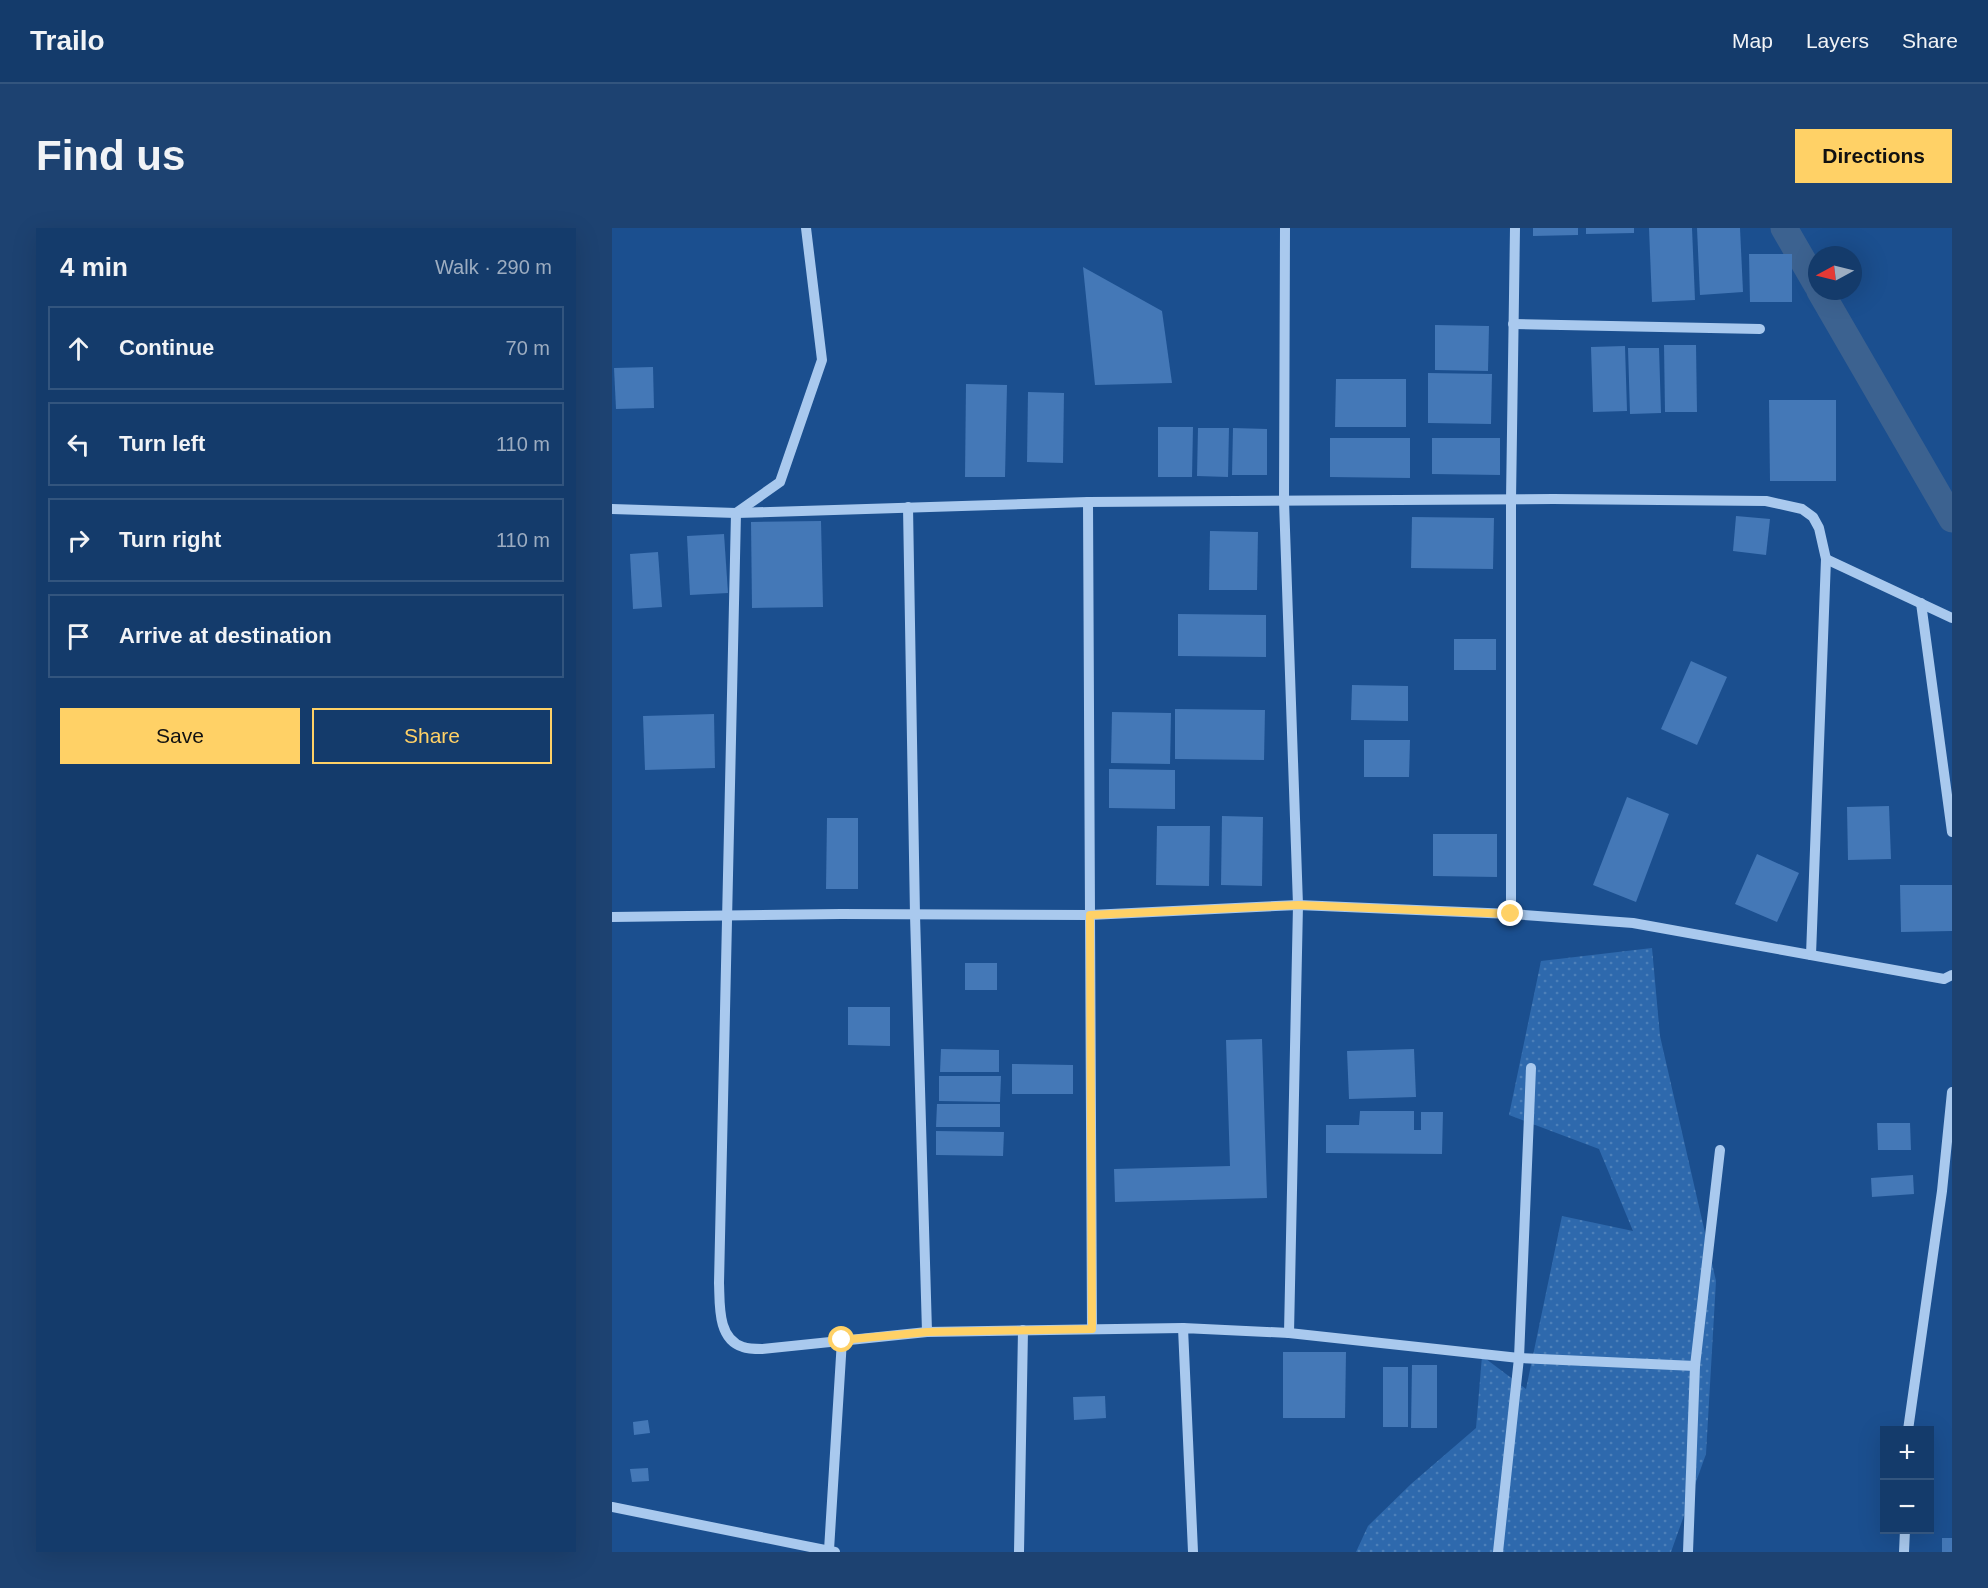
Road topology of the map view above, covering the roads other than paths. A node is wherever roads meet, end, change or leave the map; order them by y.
1 (806, 228) edge
2 (1284, 228) edge
3 (1515, 228) edge
4 (1513, 324) junction
5 (1760, 329) dead end
6 (1511, 500) junction
7 (1284, 501) junction
8 (1088, 502) junction
9 (908, 507) junction
10 (612, 509) edge
11 (736, 513) junction
12 (1826, 559) junction
13 (1921, 603) junction
14 (1952, 618) edge
15 (1952, 832) edge
16 (1298, 905) junction
17 (1511, 914) junction
18 (729, 915) junction
19 (915, 915) junction
20 (1090, 915) junction
21 (612, 917) edge
22 (1811, 955) junction
23 (1952, 975) edge
24 (1531, 1068) dead end
25 (1952, 1092) edge
26 (1720, 1150) dead end
27 (1183, 1328) junction
28 (1092, 1329) junction
29 (1023, 1330) junction
30 (927, 1332) junction
31 (1289, 1333) junction
32 (842, 1340) junction
33 (1519, 1358) junction
34 (1695, 1366) junction
35 (1909, 1426) edge
36 (612, 1507) edge
37 (1905, 1534) edge
38 (832, 1551) edge
39 (1019, 1552) edge
40 (1193, 1552) edge
41 (1498, 1552) edge
42 (1688, 1552) edge
43 (1905, 1552) edge

1 - 11 street
2 - 7 street
3 - 4 street
4 - 5 street
4 - 6 street
6 - 7 street
6 - 12 street
6 - 17 street
7 - 8 street
7 - 16 street
8 - 9 street
8 - 20 street
9 - 11 street
9 - 19 street
10 - 11 street
11 - 18 street
12 - 13 street
12 - 22 street
13 - 14 street
13 - 15 street
16 - 17 street
16 - 20 street
16 - 31 street
17 - 22 street
18 - 19 street
18 - 21 street
18 - 32 street
19 - 20 street
19 - 30 street
20 - 28 street
22 - 23 street
24 - 33 street
25 - 35 street
26 - 34 street
27 - 28 street
27 - 31 street
27 - 40 street
28 - 29 street
29 - 30 street
29 - 39 street
30 - 32 street
31 - 33 street
32 - 38 street
33 - 34 street
33 - 41 street
34 - 42 street
36 - 38 street
37 - 43 street

